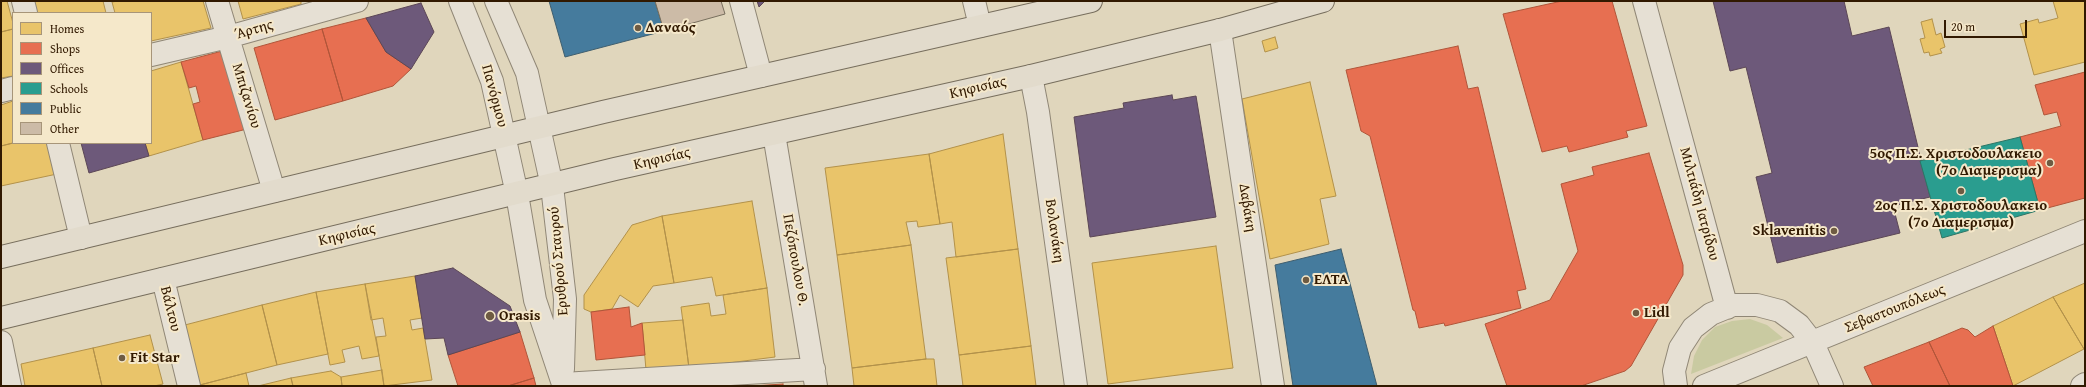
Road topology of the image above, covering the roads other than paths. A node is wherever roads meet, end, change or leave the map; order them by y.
1 (23, 1) edge
2 (217, 1) edge
3 (357, 1) edge
4 (460, 1) edge
5 (496, 1) edge
6 (741, 1) edge
7 (974, 1) edge
8 (1092, 1) edge
9 (1323, 1) edge
10 (1644, 1) edge
11 (26, 12) edge
12 (980, 26) junction
13 (1220, 30) junction
14 (228, 37) junction
15 (152, 55) edge
16 (761, 76) junction
17 (1031, 76) junction
18 (12, 88) edge
19 (1, 91) edge
20 (540, 127) junction
21 (774, 134) junction
22 (505, 136) junction
23 (58, 144) edge
24 (552, 186) junction
25 (274, 192) junction
26 (517, 194) junction
27 (2085, 231) edge
28 (81, 238) junction
29 (1, 257) edge
30 (163, 279) junction
31 (1727, 308) junction
32 (1, 318) edge
33 (1, 342) edge
34 (1813, 342) junction
35 (815, 377) edge
36 (2085, 384) edge
37 (563, 385) edge
38 (10, 386) edge
39 (189, 386) edge
40 (1076, 386) edge
41 (1274, 386) edge
42 (1676, 386) edge
43 (1704, 386) edge
44 (1832, 386) edge
45 (2082, 386) edge

1 - 11 street
2 - 14 street, Μπιζανίου
3 - 14 street, Άρτης
4 - 22 street, Πανόρμου
5 - 20 street
6 - 16 street
7 - 12 street
8 - 12 main road
9 - 13 main road, Κηφισίας
10 - 31 street, Μιλτιάδη Ιατρίδου
12 - 16 main road
13 - 17 main road, Κηφισίας
13 - 41 street, Δαβάκη
14 - 15 street, Άρτης
14 - 25 street, Μπιζανίου
16 - 20 main road
17 - 21 main road, Κηφισίας
17 - 40 street, Βολανάκη
18 - 19 street
20 - 22 main road
20 - 24 street
21 - 24 main road, Κηφισίας
21 - 35 street, Πεζόπουλου Θ.
22 - 25 main road
22 - 26 street, Πανόρμου
23 - 28 street
24 - 26 main road, Κηφισίας
24 - 37 street, Ερυθρού Σταυρού
25 - 28 main road
26 - 30 main road, Κηφισίας
26 - 37 street, Ερυθρού Σταυρού
27 - 34 street, Σεβαστουπόλεως
28 - 29 main road
30 - 32 main road, Κηφισίας
30 - 39 street, Βάλτου
31 - 34 street
31 - 42 street
33 - 38 street
34 - 43 street, Σεβαστουπόλεως
34 - 44 street
35 - 37 street
36 - 45 street

